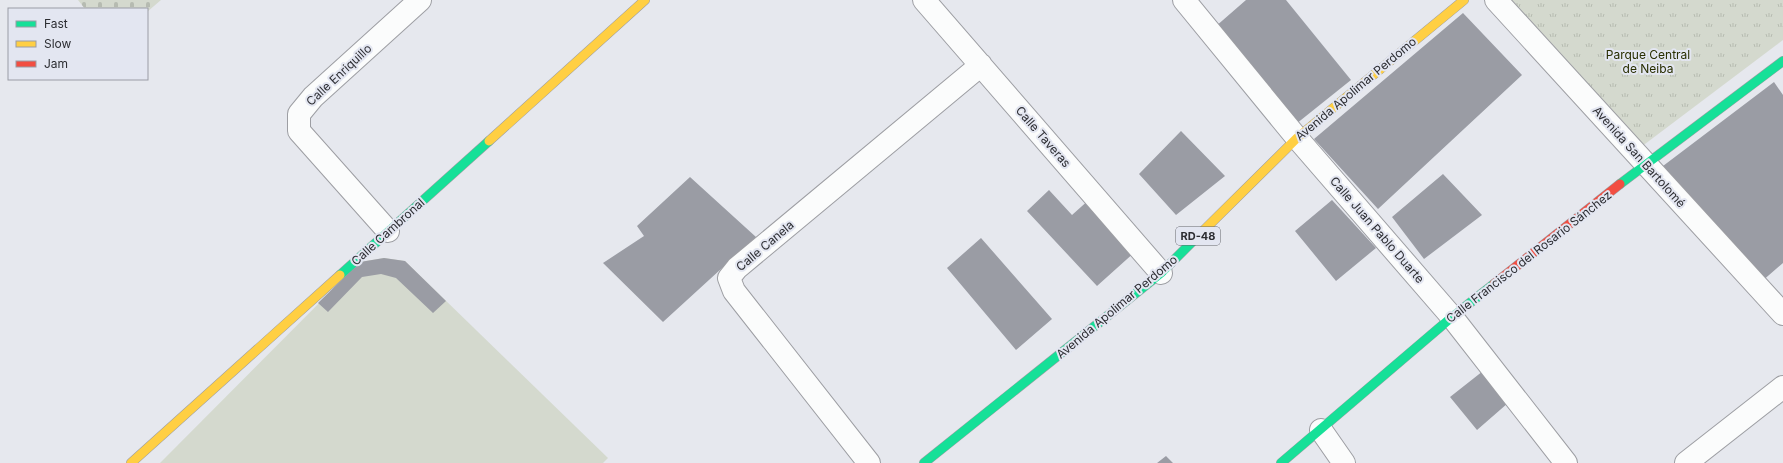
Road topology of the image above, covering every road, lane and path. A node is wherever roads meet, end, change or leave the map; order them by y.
1 (420, 0) edge
2 (645, 0) edge
3 (924, 0) edge
4 (1184, 0) edge
5 (1464, 0) edge
6 (1496, 0) edge
7 (1783, 61) edge
8 (981, 66) junction
9 (1297, 138) junction
10 (1646, 164) junction
11 (388, 231) junction
12 (1161, 273) junction
13 (1783, 314) edge
14 (1452, 318) junction
15 (1783, 387) edge
16 (1320, 430) junction
17 (131, 463) edge
18 (869, 463) edge
19 (924, 463) edge
20 (1281, 463) edge
21 (1344, 463) edge
22 (1566, 463) edge
23 (1686, 463) edge

1 - 11 street, Calle Enriquillo
2 - 11 street, Calle Cambronal
3 - 8 street, Calle Taveras
4 - 9 street, Calle Juan Pablo Duarte
5 - 9 street, Avenida Apolimar Perdomo / RD-48
6 - 10 street, Avenida San Bartolomé
7 - 10 street, Calle Francisco del Rosario Sánchez
8 - 12 street, Calle Taveras
8 - 18 street, Calle Canela
9 - 12 street, Avenida Apolimar Perdomo / RD-48
9 - 14 street, Calle Juan Pablo Duarte
10 - 13 street, Avenida San Bartolomé
10 - 14 street, Calle Francisco del Rosario Sánchez
11 - 17 street, Calle Cambronal
12 - 19 street, Avenida Apolimar Perdomo / RD-48
14 - 16 street, Calle Francisco del Rosario Sánchez
14 - 22 street, Calle Juan Pablo Duarte
15 - 23 street
16 - 20 street, Calle Francisco del Rosario Sánchez
16 - 21 street

